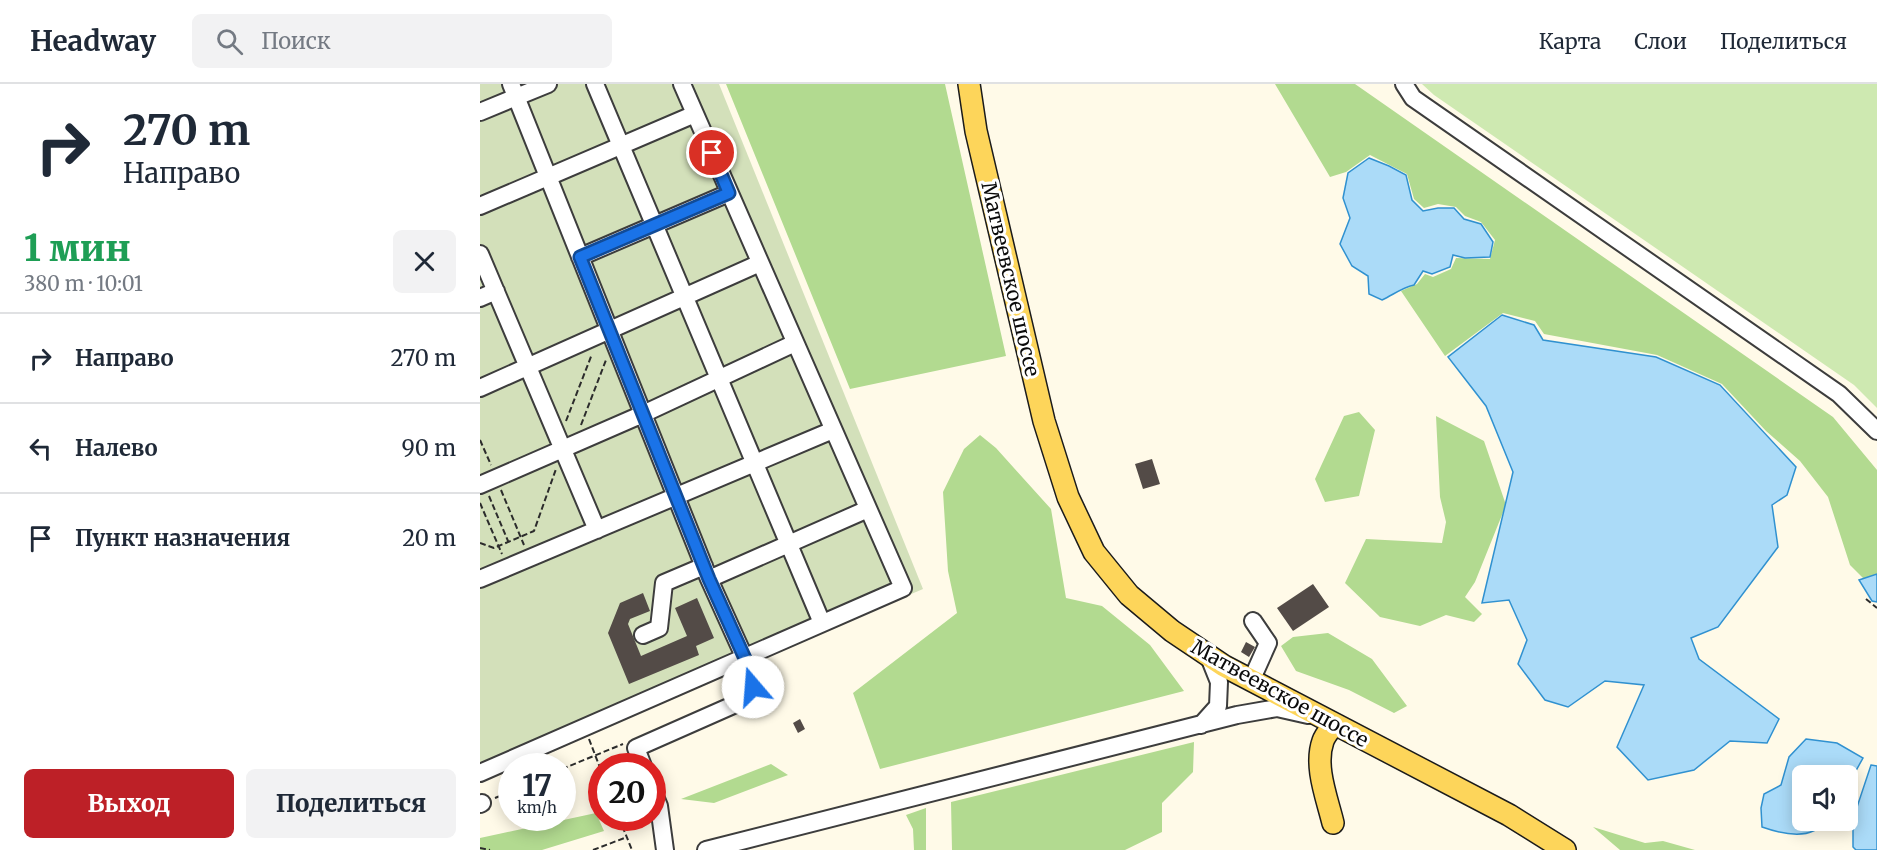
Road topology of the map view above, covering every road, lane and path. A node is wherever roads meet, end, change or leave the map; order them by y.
1 (548, 84) edge
2 (595, 84) edge
3 (682, 84) edge
4 (969, 84) edge
5 (1404, 84) edge
6 (513, 91) edge
7 (480, 112) edge
8 (695, 114) junction
9 (621, 147) junction
10 (549, 177) junction
11 (729, 193) junction
12 (480, 206) edge
13 (654, 225) junction
14 (480, 254) edge
15 (580, 257) junction
16 (760, 263) junction
17 (496, 291) junction
18 (684, 297) junction
19 (480, 298) edge
20 (607, 336) junction
21 (795, 343) junction
22 (528, 367) junction
23 (719, 379) junction
24 (480, 388) edge
25 (643, 414) junction
26 (833, 430) junction
27 (1877, 431) edge
28 (480, 440) edge
29 (566, 444) junction
30 (755, 463) junction
31 (487, 482) edge
32 (676, 496) junction
33 (480, 503) edge
34 (868, 509) junction
35 (597, 530) junction
36 (520, 536) junction
37 (508, 541) junction
38 (480, 543) edge
39 (789, 544) junction
40 (499, 546) junction
41 (530, 558) junction
42 (508, 567) junction
43 (706, 572) junction
44 (480, 579) edge
45 (1866, 599) dead end
46 (1877, 608) edge
47 (1253, 621) dead end
48 (822, 623) junction
49 (643, 635) dead end
50 (1209, 657) junction
51 (744, 658) junction
52 (1251, 681) junction
53 (1326, 721) junction
54 (1201, 725) junction
55 (584, 728) junction
56 (636, 747) junction
57 (594, 753) edge
58 (602, 753) edge
59 (639, 753) edge
60 (480, 773) edge
61 (498, 797) edge
62 (481, 804) edge
63 (1333, 823) dead end
64 (624, 831) edge
65 (662, 831) edge
66 (627, 837) junction
67 (480, 848) edge
68 (490, 850) edge
69 (593, 850) edge
70 (632, 850) edge
71 (665, 850) edge
72 (706, 850) edge
73 (1564, 850) edge

1 - 6 street
2 - 9 street
3 - 8 street
4 - 50 main road, Матвеевское шоссе
5 - 27 street
6 - 7 street
6 - 10 street
8 - 9 street
8 - 11 street
9 - 10 street
9 - 13 street
10 - 12 street
10 - 15 street
11 - 13 street
11 - 16 street
13 - 15 street
13 - 18 street
14 - 17 street
15 - 20 street
16 - 18 street
16 - 21 street
17 - 19 street
17 - 22 street
18 - 20 street
18 - 23 street
20 - 22 street
20 - 25 street
20 - 29 path
20 - 29 path
21 - 23 street
21 - 26 street
22 - 24 street
22 - 29 street
23 - 25 street
23 - 30 street
25 - 29 street
25 - 32 street
26 - 30 street
26 - 34 street
28 - 31 path
29 - 31 street
29 - 35 street
29 - 36 path
30 - 32 street
30 - 39 street
31 - 36 path
31 - 37 path
32 - 35 street
32 - 43 street
33 - 40 path
34 - 39 street
34 - 48 street
35 - 41 street
36 - 37 path
36 - 41 path
37 - 40 path
38 - 40 path
39 - 43 street
39 - 48 street
40 - 42 path
41 - 42 street
42 - 44 street
43 - 49 street
43 - 51 street
45 - 46 path
47 - 52 street
48 - 51 street
50 - 52 main road, Матвеевское шоссе
50 - 54 street
51 - 55 street
51 - 56 street
52 - 53 main road, Матвеевское шоссе
53 - 54 street
53 - 63 main road
53 - 73 main road, Матвеевское шоссе
54 - 72 street
55 - 57 path
55 - 60 street
56 - 58 path
56 - 59 street
61 - 62 path
64 - 66 path
65 - 71 street
66 - 69 path
66 - 70 path
67 - 68 path

